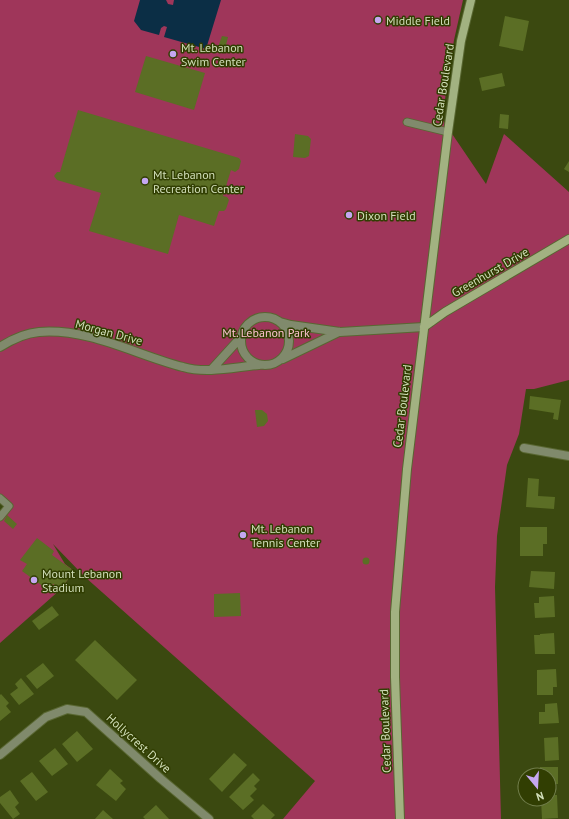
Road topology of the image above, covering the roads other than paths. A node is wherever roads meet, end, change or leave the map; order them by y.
1 (471, 0) edge
2 (407, 122) dead end
3 (448, 132) junction
4 (569, 239) edge
5 (278, 321) junction
6 (424, 327) junction
7 (340, 332) junction
8 (242, 336) junction
9 (0, 347) edge
10 (279, 361) junction
11 (259, 365) junction
12 (212, 369) junction
13 (524, 448) dead end
14 (569, 456) edge
15 (0, 498) edge
16 (0, 517) edge
17 (0, 755) edge
18 (209, 819) edge
19 (400, 819) edge

1 - 3 street, Cedar Boulevard
2 - 3 lane
3 - 6 street, Cedar Boulevard
4 - 6 street, Greenhurst Drive
5 - 7 street
5 - 8 street
5 - 10 street
6 - 7 street
6 - 19 street, Cedar Boulevard
7 - 10 street
8 - 11 street
8 - 12 street
9 - 12 street, Morgan Drive
10 - 11 street
11 - 12 street, Morgan Drive
13 - 14 street
15 - 16 lane
17 - 18 street, Hollycrest Drive

